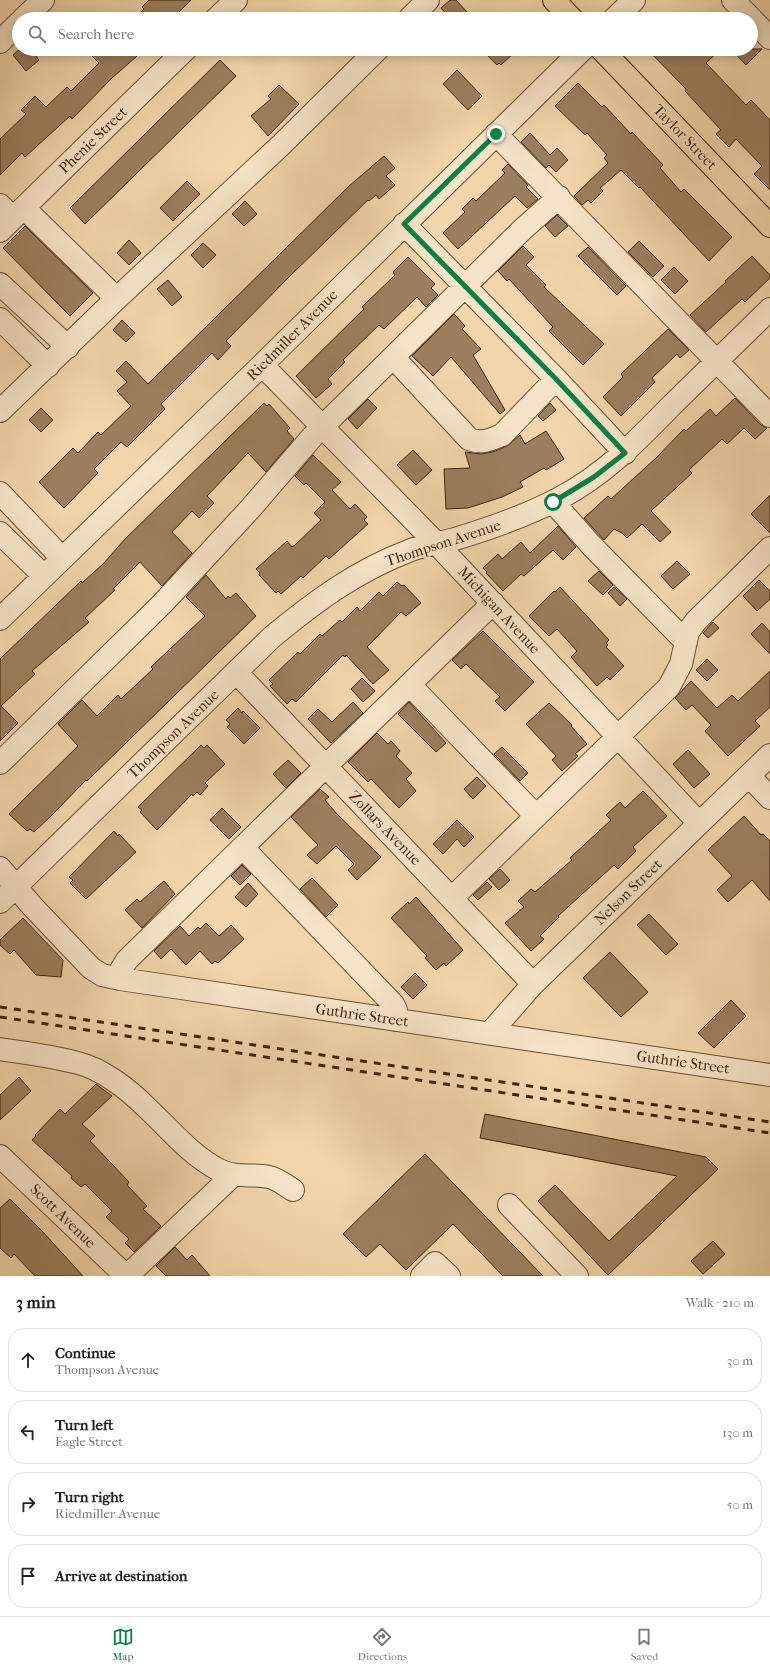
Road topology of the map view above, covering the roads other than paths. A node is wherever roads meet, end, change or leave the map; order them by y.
1 (43, 0) edge
2 (236, 0) edge
3 (428, 0) edge
4 (554, 0) edge
5 (634, 0) edge
6 (733, 0) edge
7 (31, 12) edge
8 (223, 12) edge
9 (415, 12) edge
10 (565, 12) edge
11 (621, 12) edge
12 (745, 12) edge
13 (758, 26) edge
14 (12, 30) edge
15 (770, 38) edge
16 (0, 42) edge
17 (179, 56) edge
18 (371, 56) edge
19 (576, 56) edge
20 (608, 56) edge
21 (496, 134) junction
22 (558, 197) junction
23 (9, 215) edge
24 (404, 224) junction
25 (770, 226) edge
26 (0, 284) edge
27 (465, 286) junction
28 (112, 303) junction
29 (770, 309) edge
30 (0, 320) edge
31 (68, 347) junction
32 (394, 358) junction
33 (717, 361) junction
34 (262, 365) junction
35 (48, 366) junction
36 (556, 379) junction
37 (0, 412) edge
38 (770, 416) edge
39 (323, 426) junction
40 (625, 453) junction
41 (0, 493) edge
42 (553, 502) junction
43 (0, 533) edge
44 (437, 544) junction
45 (770, 548) edge
46 (62, 558) junction
47 (44, 576) junction
48 (493, 603) junction
49 (0, 619) edge
50 (686, 642) junction
51 (236, 672) junction
52 (410, 685) junction
53 (617, 736) junction
54 (770, 755) edge
55 (0, 763) edge
56 (326, 766) junction
57 (749, 776) junction
58 (770, 798) edge
59 (536, 816) junction
60 (699, 823) junction
61 (243, 848) junction
62 (0, 868) edge
63 (17, 886) junction
64 (452, 898) junction
65 (0, 902) edge
66 (120, 979) junction
67 (533, 984) junction
68 (396, 1020) junction
69 (490, 1033) junction
70 (0, 1050) edge
71 (770, 1075) edge
72 (0, 1156) edge
73 (232, 1176) junction
74 (293, 1190) dead end
75 (509, 1205) dead end
76 (126, 1276) edge
77 (422, 1276) edge
78 (449, 1276) edge
79 (577, 1276) edge

1 - 7 street
2 - 8 street
3 - 9 street
4 - 10 main road
5 - 11 street
6 - 12 street
13 - 15 street
14 - 16 street
17 - 23 street, Phenie Street
18 - 28 street
19 - 21 street, Riedmiller Avenue
20 - 25 main road, Taylor Street
21 - 22 street
21 - 24 street, Riedmiller Avenue
22 - 27 street
22 - 33 street
23 - 28 street
24 - 27 street
24 - 34 street, Riedmiller Avenue
26 - 31 street
27 - 32 street
27 - 36 street
28 - 31 street
29 - 33 street, Thompson Avenue
30 - 35 street
31 - 35 street
32 - 36 street
32 - 39 street
33 - 38 street
33 - 40 street, Thompson Avenue
34 - 39 street, Michigan Avenue
34 - 46 street, Riedmiller Avenue
35 - 37 street
36 - 40 street
39 - 44 street, Michigan Avenue
39 - 55 street
40 - 42 street, Thompson Avenue
41 - 46 street
42 - 44 street, Thompson Avenue
42 - 50 street
43 - 47 street
44 - 48 street, Michigan Avenue
44 - 51 street, Thompson Avenue
45 - 50 street
46 - 47 street, Riedmiller Avenue
47 - 49 street, Riedmiller Avenue
48 - 52 street
48 - 53 street, Michigan Avenue
50 - 53 street
51 - 56 street, Zollars Avenue
51 - 63 street, Thompson Avenue
52 - 56 street
52 - 59 street
53 - 59 street
53 - 60 street, Michigan Avenue
54 - 57 street, Nelson Street
56 - 61 street
56 - 64 street, Zollars Avenue
57 - 58 street
57 - 60 street, Nelson Street
59 - 64 street
60 - 67 street, Nelson Street
61 - 66 street
61 - 68 street
62 - 63 street, Guthrie Street
63 - 65 street, Thompson Avenue
63 - 66 street, Guthrie Street
64 - 67 street, Zollars Avenue
66 - 68 street, Guthrie Street
67 - 69 street, Nelson Street
68 - 69 street, Guthrie Street
69 - 71 street, Guthrie Street
70 - 73 street
72 - 76 street, Scott Avenue
73 - 74 street
73 - 76 street
75 - 79 street
77 - 78 street

